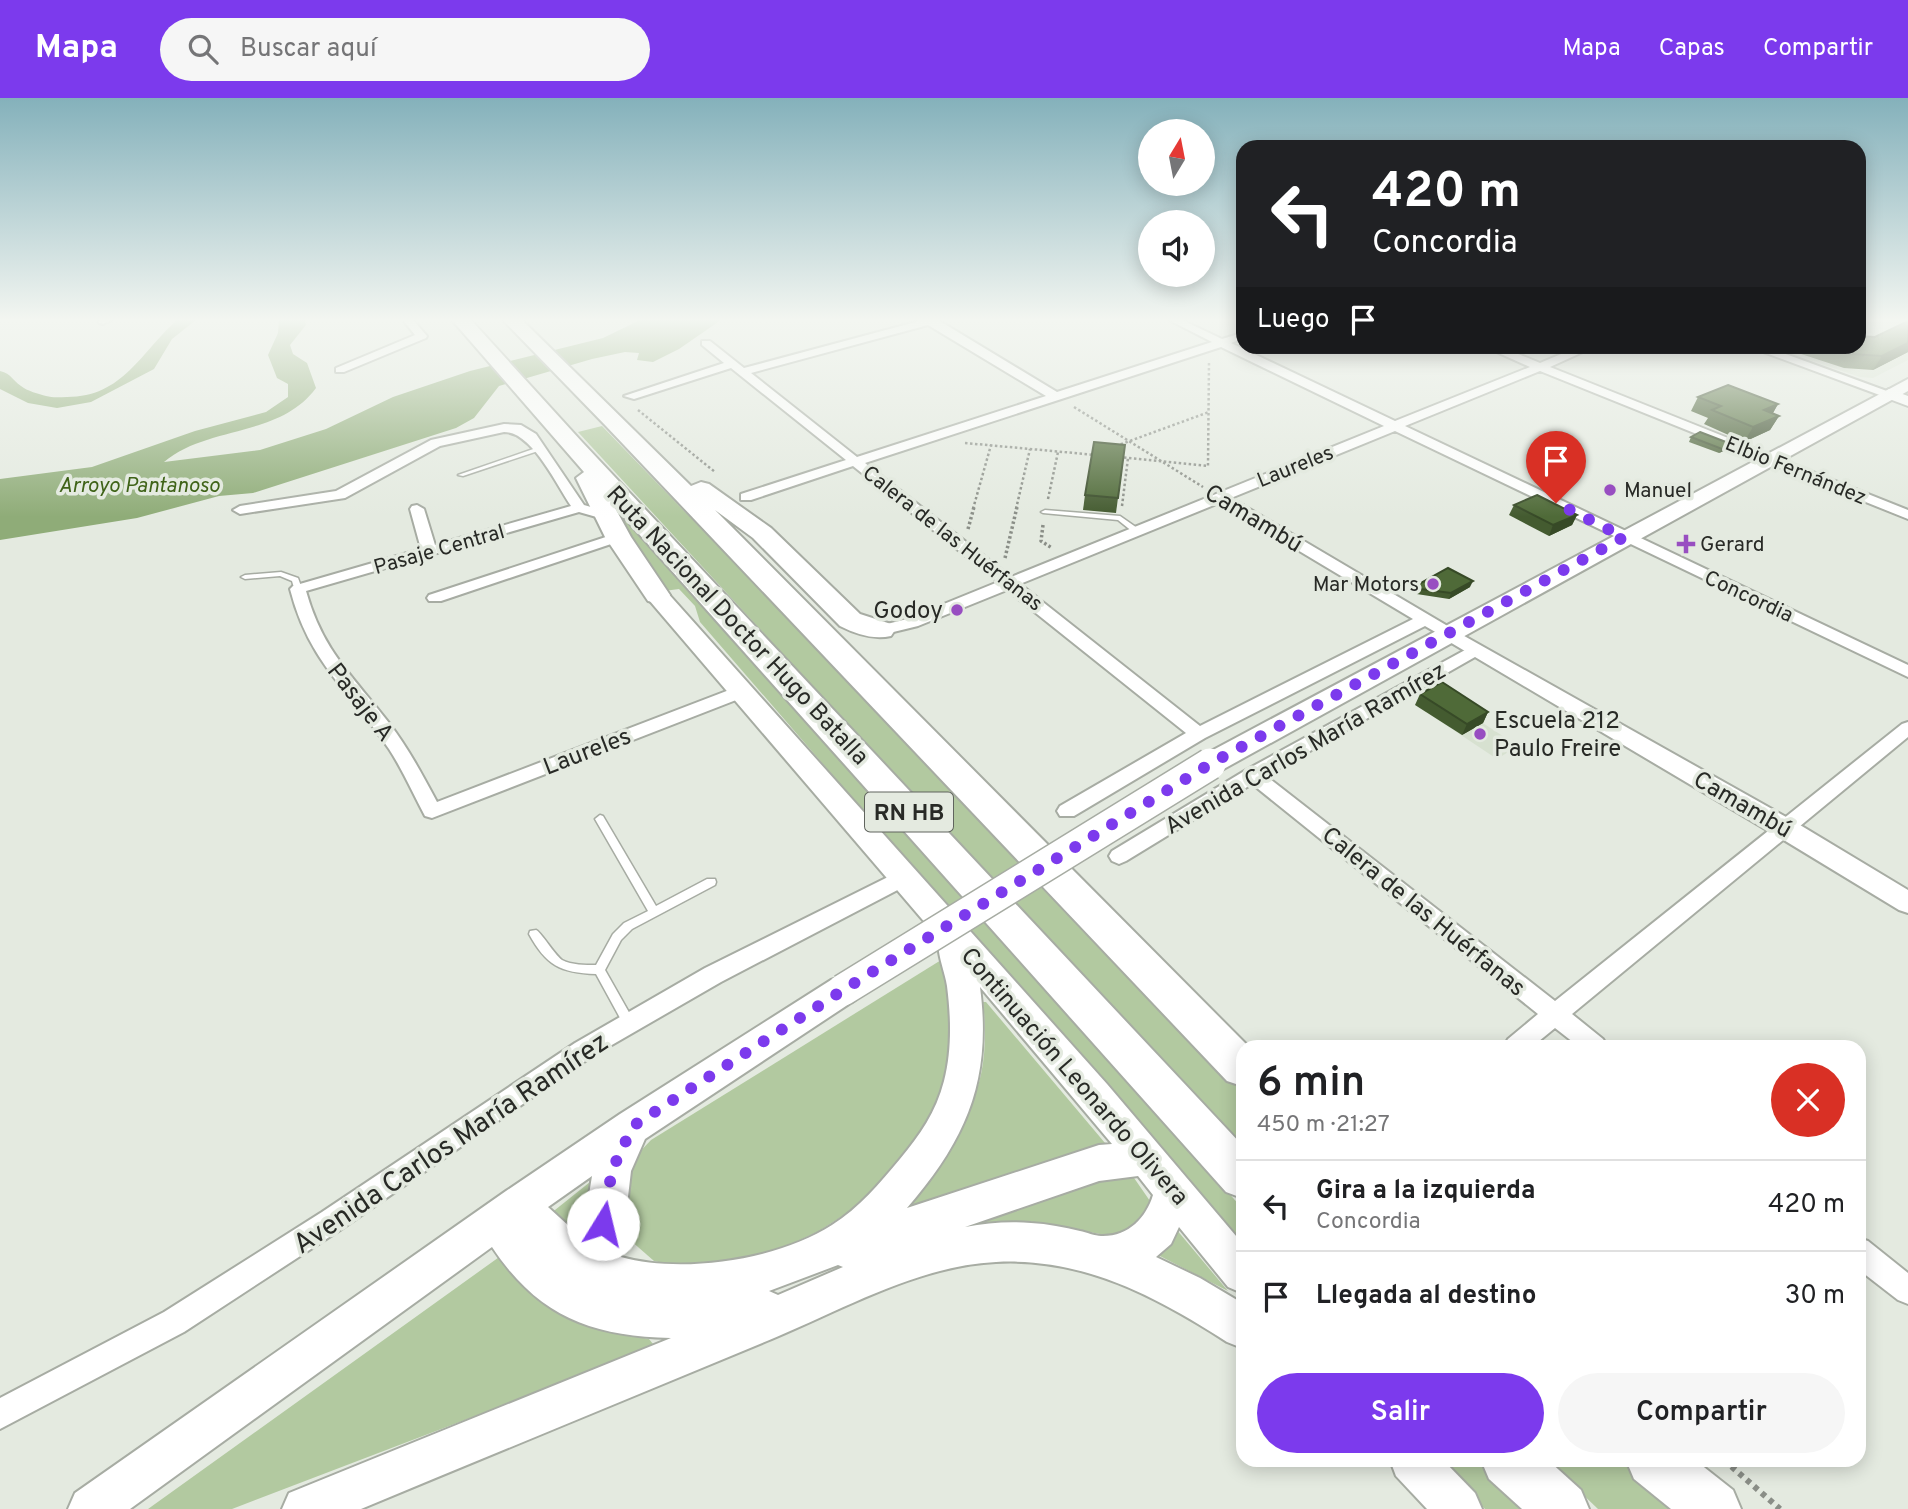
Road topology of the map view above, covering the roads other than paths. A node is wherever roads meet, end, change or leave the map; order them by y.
1 (520, 386) edge
2 (578, 386) edge
3 (669, 386) edge
4 (761, 386) edge
5 (1040, 386) edge
6 (1092, 386) edge
7 (1307, 386) edge
8 (1493, 386) edge
9 (1587, 386) edge
10 (1879, 386) edge
11 (1902, 393) edge
12 (630, 396) road end
13 (1058, 397) junction
14 (1396, 425) junction
15 (618, 426) junction
16 (569, 441) junction
17 (539, 449) junction
18 (1767, 458) junction
19 (857, 462) junction
20 (461, 475) dead end
21 (746, 497) road end
22 (1219, 497) junction
23 (579, 508) junction
24 (417, 509) dead end
25 (240, 510) dead end
26 (1045, 512) dead end
27 (1908, 515) edge
28 (613, 527) junction
29 (1136, 530) junction
30 (1624, 537) junction
31 (430, 553) junction
32 (245, 577) dead end
33 (1005, 579) junction
34 (298, 589) junction
35 (657, 595) joint
36 (435, 598) dead end
37 (1424, 620) junction
38 (881, 629) joint
39 (1450, 634) junction
40 (1476, 649) junction
41 (1908, 672) edge
42 (743, 691) junction
43 (1908, 728) edge
44 (1199, 734) junction
45 (1253, 775) junction
46 (432, 811) joint
47 (600, 819) dead end
48 (1786, 829) junction
49 (904, 877) junction
50 (711, 882) dead end
51 (1908, 903) edge
52 (654, 912) junction
53 (950, 932) junction
54 (534, 934) dead end
55 (599, 970) junction
56 (1554, 1015) junction
57 (629, 1023) junction
58 (1523, 1040) edge
59 (1587, 1040) edge
60 (1236, 1062) edge
61 (633, 1126) junction
62 (1146, 1157) junction
63 (1236, 1170) edge
64 (1173, 1191) junction
65 (508, 1212) junction
66 (816, 1256) junction
67 (1102, 1256) junction
68 (1866, 1257) edge
69 (1236, 1266) edge
70 (601, 1270) junction
71 (1908, 1290) edge
72 (807, 1304) junction
73 (1236, 1323) edge
74 (0, 1414) edge
75 (1419, 1467) edge
76 (1516, 1467) edge
77 (1662, 1467) edge
78 (91, 1509) edge
79 (305, 1509) edge
80 (1458, 1509) edge
81 (1562, 1509) edge
82 (1714, 1509) edge

1 - 16 highway, Ruta Nacional Doctor Hugo Batalla / RN HB
2 - 15 highway, Ruta Nacional Doctor Hugo Batalla / RN HB
3 - 12 street
4 - 19 street, Calera de las Huérfanas
5 - 13 street
6 - 13 street
7 - 14 street, Concordia
8 - 14 street, Laureles
9 - 18 street, Elbio Fernández
10 - 11 street
11 - 18 main road, Avenida Carlos María Ramírez
13 - 19 street
14 - 22 street, Laureles
14 - 30 street, Concordia
15 - 38 highway
15 - 60 highway, Ruta Nacional Doctor Hugo Batalla / RN HB
16 - 28 highway
16 - 63 highway, Ruta Nacional Doctor Hugo Batalla / RN HB
17 - 20 lane
17 - 23 street
17 - 25 street
18 - 27 street, Elbio Fernández
18 - 30 main road, Avenida Carlos María Ramírez
19 - 21 street
19 - 33 street, Calera de las Huérfanas
22 - 29 street, Laureles
22 - 37 street, Camambú
23 - 28 street
23 - 31 street, Pasaje Central
24 - 31 street
26 - 29 lane
28 - 35 highway
28 - 36 street
29 - 33 street, Laureles
30 - 39 main road, Avenida Carlos María Ramírez
30 - 41 street, Concordia
31 - 34 street, Pasaje Central
32 - 34 lane
33 - 38 street, Laureles
33 - 44 street, Calera de las Huérfanas
34 - 46 street, Pasaje A
35 - 42 main road, Continuación Leonardo Olivera
37 - 39 street, Camambú
37 - 44 street, Avenida Carlos María Ramírez
39 - 40 street, Camambú
39 - 61 main road, Avenida Carlos María Ramírez, bridge
40 - 45 street, Avenida Carlos María Ramírez
40 - 48 street, Camambú
42 - 46 street, Laureles
42 - 49 main road, Continuación Leonardo Olivera
43 - 48 street
44 - 45 street, Avenida Carlos María Ramírez
45 - 56 street, Calera de las Huérfanas
47 - 52 lane
48 - 51 street, Camambú
48 - 56 street
49 - 53 main road, Continuación Leonardo Olivera
49 - 57 street, Avenida Carlos María Ramírez
50 - 52 lane
52 - 55 lane
53 - 62 main road, Continuación Leonardo Olivera
53 - 66 main road
54 - 55 lane
55 - 57 lane
56 - 58 street
56 - 59 street, Calera de las Huérfanas
57 - 74 street, Avenida Carlos María Ramírez
61 - 65 main road, Avenida Carlos María Ramírez
61 - 70 main road
62 - 64 main road, Continuación Leonardo Olivera
62 - 66 main road
64 - 67 main road
64 - 69 main road, Continuación Leonardo Olivera
65 - 70 main road
65 - 72 main road
65 - 78 main road, Avenida Carlos María Ramírez
66 - 70 main road
67 - 72 main road
67 - 73 main road
68 - 71 street
72 - 79 main road
75 - 80 main road
76 - 81 highway
77 - 82 highway

